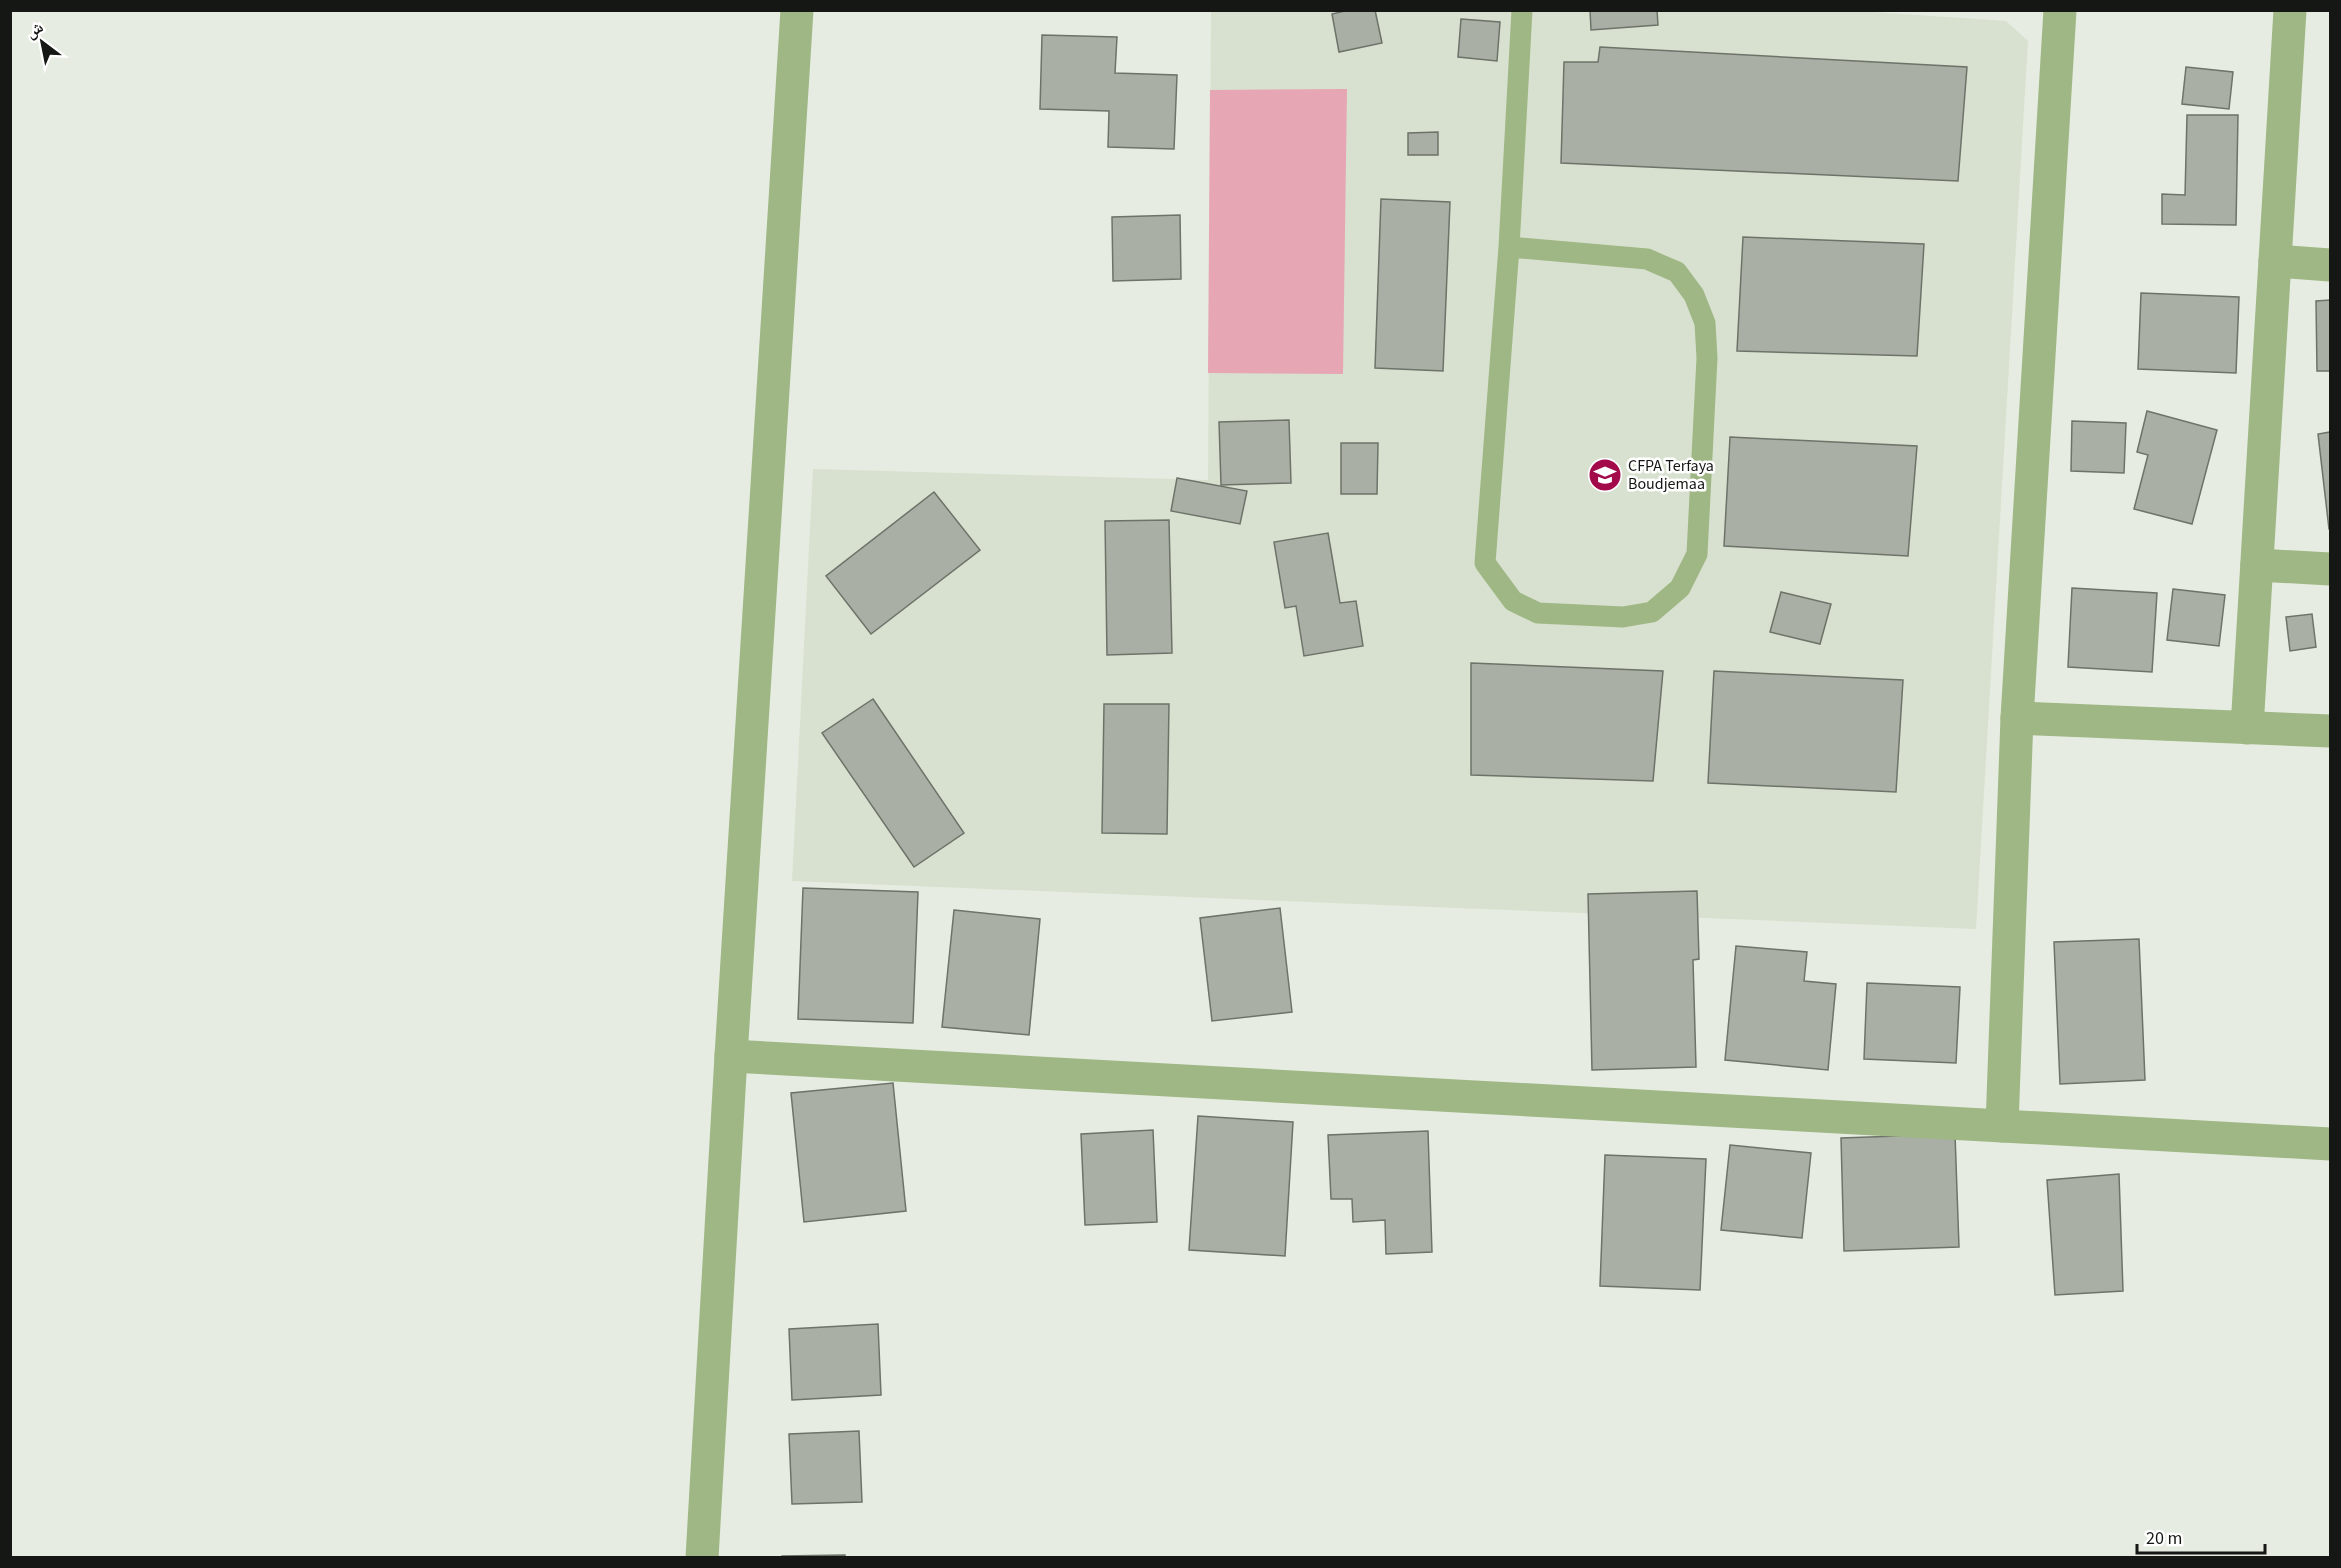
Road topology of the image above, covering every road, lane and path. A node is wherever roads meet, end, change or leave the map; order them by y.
1 (797, 10) edge
2 (1522, 10) edge
3 (2060, 10) edge
4 (2290, 10) edge
5 (1509, 247) junction
6 (2275, 261) junction
7 (2331, 265) edge
8 (2257, 565) junction
9 (2331, 569) edge
10 (2017, 718) junction
11 (2247, 728) junction
12 (2331, 731) edge
13 (731, 1056) junction
14 (2002, 1126) junction
15 (2331, 1144) edge
16 (702, 1557) edge

1 - 13 street
2 - 5 lane
3 - 10 street
4 - 6 street
5 - 5 lane
6 - 7 street
6 - 8 street
8 - 9 street
8 - 11 street
10 - 11 street
10 - 14 street
11 - 12 street
13 - 14 street
13 - 16 street
14 - 15 street

